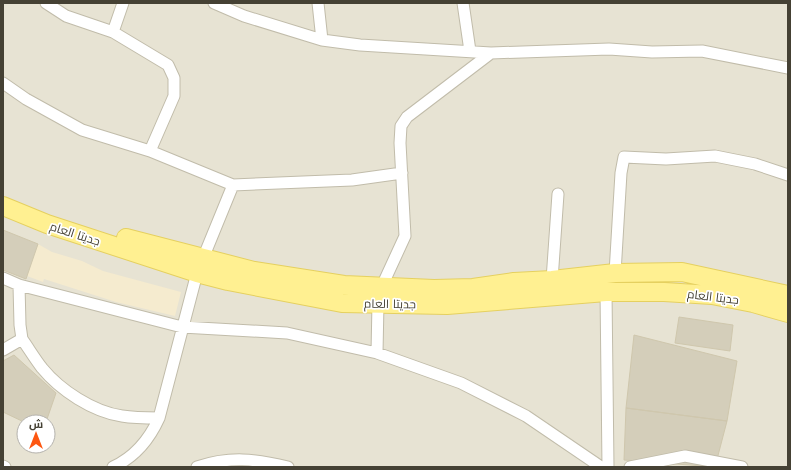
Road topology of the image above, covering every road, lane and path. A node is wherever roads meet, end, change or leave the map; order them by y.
1 (46, 3) edge
2 (123, 3) edge
3 (214, 3) edge
4 (318, 3) edge
5 (463, 3) edge
6 (113, 32) junction
7 (322, 40) junction
8 (470, 52) junction
9 (491, 53) junction
10 (788, 68) edge
11 (3, 83) edge
12 (150, 151) junction
13 (402, 173) junction
14 (788, 175) edge
15 (233, 185) junction
16 (3, 194) edge
17 (558, 194) dead end
18 (3, 206) edge
19 (199, 266) junction
20 (615, 273) junction
21 (3, 278) edge
22 (552, 280) junction
23 (514, 282) junction
24 (19, 285) junction
25 (382, 286) junction
26 (606, 292) junction
27 (788, 295) edge
28 (516, 300) junction
29 (378, 303) junction
30 (788, 313) edge
31 (182, 327) junction
32 (22, 339) junction
33 (3, 350) edge
34 (376, 353) junction
35 (159, 418) junction
36 (113, 467) edge
37 (197, 467) edge
38 (288, 467) edge
39 (601, 467) edge
40 (608, 467) edge
41 (630, 467) edge
42 (742, 467) edge

1 - 6 street
2 - 6 street
3 - 7 street
4 - 7 street
5 - 8 street
6 - 12 street
7 - 8 street
8 - 9 street
9 - 10 street
9 - 13 street
11 - 12 street
12 - 15 street
13 - 15 street
13 - 25 street
14 - 20 street
15 - 19 street
16 - 19 main road, جديتا العام
17 - 22 street
18 - 19 main road, جديتا العام
19 - 25 main road, جديتا العام
19 - 29 main road, جديتا العام
19 - 31 street
20 - 22 main road, جديتا العام
20 - 27 main road, جديتا العام
21 - 24 street
22 - 23 main road, جديتا العام
23 - 25 main road, جديتا العام
23 - 28 main road
24 - 31 street
24 - 32 street
25 - 29 street
26 - 28 main road, جديتا العام
26 - 30 main road, جديتا العام
26 - 40 street
28 - 29 main road, جديتا العام
29 - 34 street
31 - 34 street
31 - 35 street
32 - 33 street
32 - 35 street
34 - 39 street
35 - 36 street
37 - 38 street
41 - 42 street

